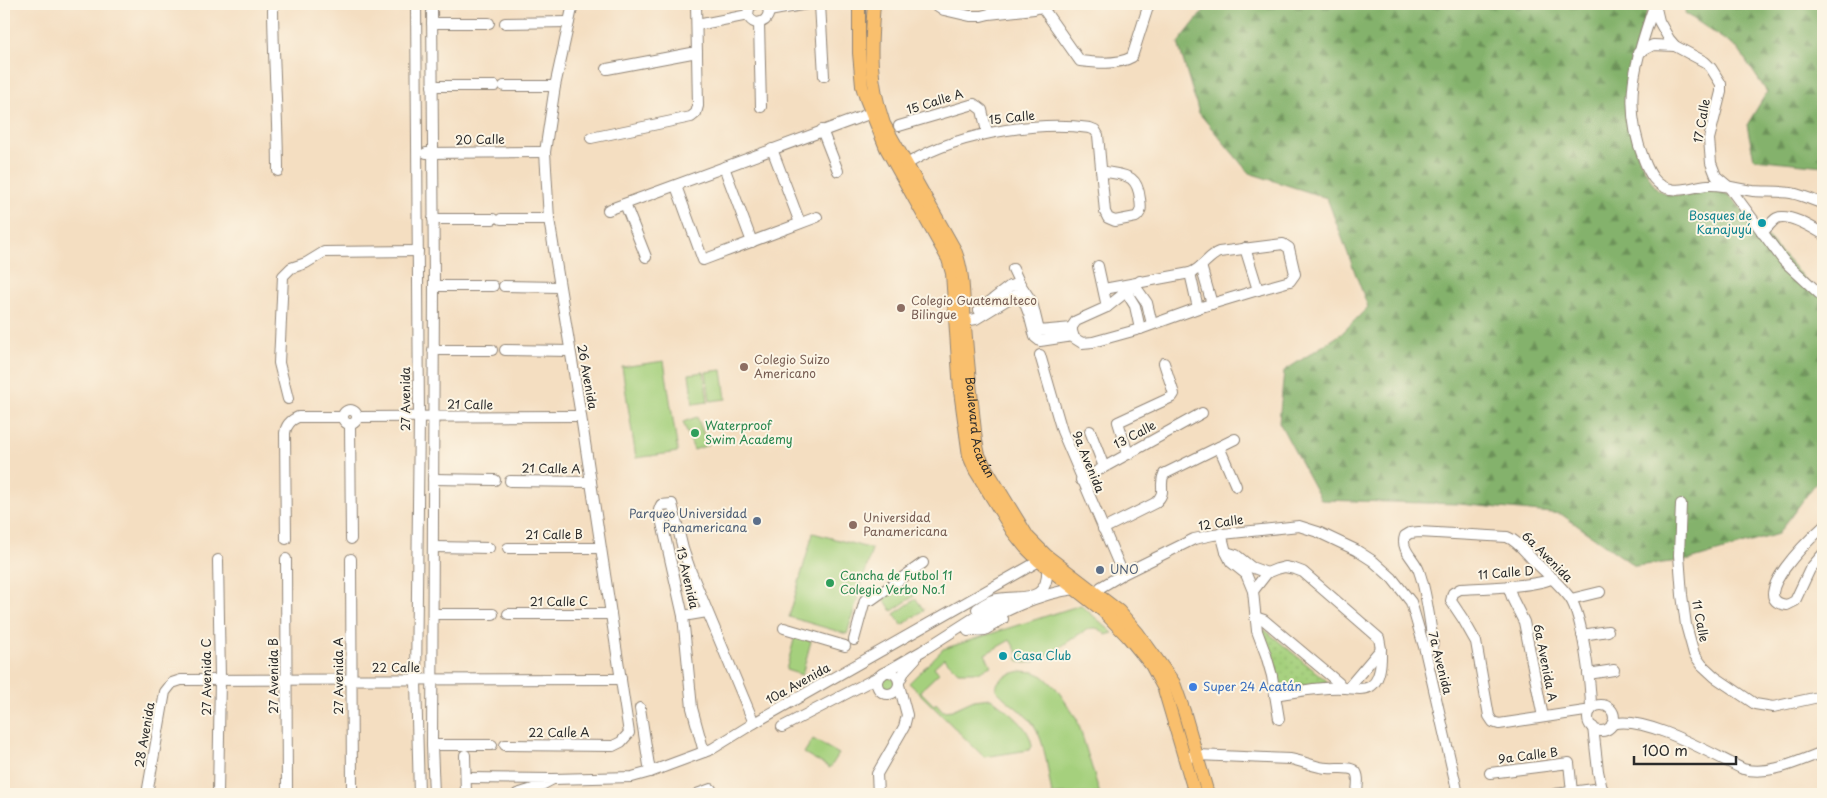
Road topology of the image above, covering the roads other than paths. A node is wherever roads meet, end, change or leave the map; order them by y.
1 (273, 4) edge
2 (416, 4) edge
3 (432, 4) edge
4 (573, 4) edge
5 (696, 4) edge
6 (753, 4) edge
7 (807, 4) edge
8 (820, 4) edge
9 (859, 4) edge
10 (874, 4) edge
11 (935, 4) edge
12 (953, 4) edge
13 (1149, 4) edge
14 (1655, 4) edge
15 (1046, 5) edge
16 (766, 7) edge
17 (990, 9) edge
18 (964, 14) junction
19 (748, 15) junction
20 (489, 22) dead end
21 (505, 22) dead end
22 (569, 22) junction
23 (432, 23) junction
24 (759, 23) junction
25 (697, 26) junction
26 (1675, 46) junction
27 (697, 52) junction
28 (1638, 53) junction
29 (607, 69) dead end
30 (824, 76) dead end
31 (432, 86) junction
32 (555, 86) junction
33 (761, 107) dead end
34 (875, 111) junction
35 (899, 126) dead end
36 (822, 130) junction
37 (987, 132) junction
38 (591, 138) dead end
39 (772, 148) junction
40 (545, 152) junction
41 (416, 153) junction
42 (432, 153) junction
43 (724, 167) junction
44 (902, 167) junction
45 (1714, 170) junction
46 (278, 171) dead end
47 (838, 171) dead end
48 (1101, 171) junction
49 (1708, 185) junction
50 (676, 186) junction
51 (1729, 187) junction
52 (1756, 191) junction
53 (625, 204) junction
54 (1823, 204) edge
55 (608, 210) dead end
56 (1746, 210) junction
57 (817, 217) dead end
58 (433, 219) junction
59 (549, 219) junction
60 (800, 223) junction
61 (1762, 233) junction
62 (1823, 234) edge
63 (752, 242) junction
64 (1245, 248) junction
65 (418, 251) junction
66 (646, 257) dead end
67 (1098, 266) dead end
68 (1201, 266) junction
69 (1013, 270) dead end
70 (1190, 273) junction
71 (1020, 284) junction
72 (434, 286) junction
73 (493, 286) dead end
74 (504, 286) dead end
75 (559, 287) junction
76 (1134, 287) junction
77 (1104, 289) junction
78 (1258, 290) junction
79 (1823, 297) edge
80 (1025, 298) junction
81 (1212, 304) junction
82 (1107, 307) junction
83 (1198, 308) junction
84 (964, 323) junction
85 (1152, 324) junction
86 (1140, 329) junction
87 (1072, 332) junction
88 (433, 350) junction
89 (492, 350) dead end
90 (505, 350) dead end
91 (570, 351) junction
92 (1040, 355) dead end
93 (1164, 363) dead end
94 (288, 399) dead end
95 (1202, 414) dead end
96 (581, 416) junction
97 (418, 417) junction
98 (433, 417) junction
99 (350, 420) junction
100 (1090, 431) dead end
101 (1235, 439) dead end
102 (1219, 447) junction
103 (1128, 454) junction
104 (1104, 467) junction
105 (434, 479) junction
106 (495, 480) dead end
107 (1081, 480) junction
108 (510, 481) dead end
109 (591, 482) junction
110 (1236, 486) dead end
111 (1681, 504) dead end
112 (1823, 526) edge
113 (1103, 529) junction
114 (1221, 533) junction
115 (351, 538) dead end
116 (286, 539) dead end
117 (434, 547) junction
118 (489, 548) dead end
119 (508, 548) dead end
120 (600, 548) junction
121 (1823, 554) edge
122 (1366, 555) joint
123 (351, 558) dead end
124 (286, 559) dead end
125 (218, 560) dead end
126 (924, 563) dead end
127 (1043, 564) junction
128 (1248, 570) junction
129 (1267, 573) junction
130 (1123, 574) junction
131 (1553, 578) junction
132 (1508, 586) junction
133 (1075, 589) junction
134 (1253, 591) junction
135 (1600, 592) dead end
136 (1093, 596) junction
137 (1571, 599) junction
138 (1019, 601) junction
139 (707, 612) junction
140 (434, 614) junction
141 (493, 614) dead end
142 (508, 614) dead end
143 (610, 614) junction
144 (682, 616) junction
145 (1256, 617) junction
146 (784, 628) dead end
147 (1608, 631) dead end
148 (949, 633) junction
149 (1582, 636) junction
150 (854, 640) dead end
151 (845, 646) dead end
152 (1381, 649) junction
153 (1425, 650) junction
154 (922, 651) junction
155 (1614, 670) dead end
156 (883, 674) junction
157 (1589, 678) junction
158 (220, 679) junction
159 (621, 679) junction
160 (287, 680) junction
161 (416, 680) junction
162 (432, 680) junction
163 (351, 681) junction
164 (172, 683) joint
165 (899, 684) junction
166 (1344, 688) junction
167 (852, 689) junction
168 (883, 692) junction
169 (1275, 694) junction
170 (1823, 696) edge
171 (1602, 705) junction
172 (640, 708) dead end
173 (906, 708) junction
174 (1588, 710) junction
175 (1613, 714) junction
176 (1543, 717) junction
177 (1278, 719) dead end
178 (754, 723) junction
179 (1610, 726) junction
180 (782, 727) dead end
181 (1593, 727) junction
182 (1650, 727) junction
183 (432, 745) junction
184 (492, 745) dead end
185 (505, 745) dead end
186 (612, 746) joint
187 (704, 752) junction
188 (1823, 752) edge
189 (465, 755) dead end
190 (1192, 756) junction
191 (1598, 771) junction
192 (650, 772) junction
193 (1490, 773) dead end
194 (466, 778) junction
195 (553, 780) junction
196 (711, 789) dead end
197 (1603, 791) edge
198 (1355, 792) edge
199 (1572, 792) junction
200 (147, 794) edge
201 (218, 794) edge
202 (287, 794) edge
203 (352, 794) edge
204 (419, 794) edge
205 (434, 794) edge
206 (466, 794) edge
207 (517, 794) edge
208 (697, 794) edge
209 (878, 794) edge
210 (1196, 794) edge
211 (1208, 794) edge
212 (1458, 794) edge
213 (1555, 794) edge

1 - 46 street
2 - 41 street, 27 Avenida
3 - 23 street
4 - 22 street, 26 Avenida
5 - 25 street
6 - 19 street
7 - 16 street
8 - 30 street
9 - 34 main road, Boulevard Acatán
10 - 34 main road, Boulevard Acatán
11 - 18 street
12 - 18 street
13 - 15 street
14 - 26 street, 17 Calle
14 - 28 street
15 - 17 street
16 - 24 street
17 - 18 street
19 - 24 street
19 - 25 street
20 - 23 street
21 - 22 street
22 - 32 street, 26 Avenida
23 - 31 street
24 - 33 street
25 - 27 street
26 - 28 street, 17 Calle
26 - 45 street, 17 Calle
27 - 29 street
27 - 38 street
28 - 49 street
31 - 32 street
31 - 42 street
32 - 40 street, 26 Avenida
34 - 36 street
34 - 44 main road, Boulevard Acatán
35 - 37 street, 15 Calle A
36 - 39 street
36 - 47 street
37 - 44 street, 15 Calle
37 - 48 street, 15 Calle
39 - 43 street
39 - 60 street
40 - 42 street, 20 Calle
40 - 59 street, 26 Avenida
41 - 42 street, 20 Calle
41 - 65 street, 27 Avenida
42 - 58 street
43 - 50 street
43 - 63 street
44 - 84 main road, Boulevard Acatán
45 - 49 street
45 - 51 street
48 - 48 street, 15 Calle
49 - 51 street
50 - 53 street
50 - 63 street
51 - 52 street
51 - 56 street
52 - 54 street
52 - 56 street
53 - 55 street
53 - 66 street
56 - 61 street
57 - 60 street
58 - 59 street
58 - 72 street
59 - 75 street, 26 Avenida
60 - 63 street
61 - 62 street
61 - 79 street
64 - 68 street
64 - 78 street
64 - 78 street
65 - 94 street
65 - 97 street, 27 Avenida
67 - 77 street
68 - 70 street
68 - 81 street
69 - 71 street
70 - 76 street
70 - 83 street
71 - 80 street
71 - 84 street
72 - 73 street
72 - 88 street
74 - 75 street
75 - 91 street, 26 Avenida
76 - 77 street
76 - 82 street
76 - 85 street
76 - 86 street
77 - 82 street
78 - 81 street
80 - 84 street
80 - 87 street
81 - 83 street
82 - 87 street
83 - 85 street
84 - 127 main road, Boulevard Acatán
84 - 136 main road, Boulevard Acatán
85 - 86 street
86 - 87 street
88 - 89 street
88 - 98 street
90 - 91 street
91 - 96 street, 26 Avenida
92 - 107 street, 9a Avenida
93 - 103 street
95 - 103 street, 13 Calle
96 - 98 street, 21 Calle
96 - 109 street, 26 Avenida
97 - 98 street, 21 Calle
97 - 99 street, 21 Calle
97 - 161 street, 27 Avenida
98 - 105 street
99 - 115 street
99 - 116 street, 21 Calle
100 - 104 street
101 - 102 street
102 - 110 street
102 - 113 street
103 - 104 street, 13 Calle
104 - 107 street, 13 Calle
105 - 106 street
105 - 117 street
107 - 113 street, 9a Avenida
108 - 109 street, 21 Calle A
109 - 120 street, 26 Avenida
111 - 170 street, 11 Calle
112 - 121 street
113 - 130 street, 9a Avenida
114 - 122 street, 12 Calle
114 - 128 street
114 - 130 street, 12 Calle
117 - 118 street
117 - 140 street
119 - 120 street, 21 Calle B
120 - 143 street, 26 Avenida
122 - 153 street, 7a Avenida
123 - 163 street, 27 Avenida A
124 - 160 street, 27 Avenida B
125 - 158 street, 27 Avenida C
126 - 150 street
127 - 133 main road, Boulevard Acatán
127 - 138 street
127 - 178 street, 10a Avenida
128 - 129 street
128 - 134 street
129 - 134 street
129 - 152 street
130 - 136 street, 12 Calle
131 - 132 street, 11 Calle D
131 - 137 street, 6a Avenida
131 - 153 street, 6a Avenida
132 - 176 street, 6a Avenida A
132 - 176 street, 11 Calle D
133 - 136 main road, Boulevard Acatán
133 - 138 street
134 - 145 street
135 - 137 street
136 - 190 main road, Boulevard Acatán
137 - 149 street, 6a Avenida
138 - 148 street
138 - 148 street
139 - 144 street
139 - 144 street, 13 Avenida
139 - 178 street, 13 Avenida
140 - 141 street
140 - 162 street
142 - 143 street, 21 Calle C
143 - 159 street, 26 Avenida
144 - 187 street, 13 Avenida
145 - 166 street
145 - 169 street
146 - 151 street
147 - 149 street
148 - 154 street
149 - 157 street, 6a Avenida
152 - 166 street
152 - 166 street
153 - 212 street, 7a Avenida
154 - 156 street
154 - 165 street
155 - 157 street
156 - 165 street
156 - 167 street
156 - 168 street
157 - 171 street, 6a Avenida
157 - 174 street, 6a Avenida
158 - 160 street, 22 Calle
158 - 164 street, 22 Calle
158 - 201 street, 27 Avenida C
159 - 162 street, 22 Calle
159 - 186 street, 26 Avenida
160 - 163 street, 22 Calle
160 - 202 street, 27 Avenida B
161 - 162 street, 22 Calle
161 - 163 street, 22 Calle
161 - 204 street, 27 Avenida
162 - 183 street
163 - 203 street, 27 Avenida A
164 - 200 street, 28 Avenida
165 - 168 street
165 - 173 street
166 - 169 street
167 - 168 street
167 - 180 street
168 - 173 street
169 - 177 street
171 - 174 street
171 - 175 street
172 - 192 street
173 - 209 street
174 - 176 street
174 - 181 street
175 - 179 street
175 - 182 street
178 - 187 street, 10a Avenida
179 - 181 street
179 - 182 street
179 - 191 street
181 - 191 street
182 - 188 street
183 - 184 street
183 - 205 street
185 - 186 street, 22 Calle A
187 - 192 street, 10a Avenida
189 - 194 street
190 - 198 street
190 - 210 main road, Boulevard Acatán
190 - 211 main road, Boulevard Acatán
191 - 197 street
192 - 195 street, 10a Avenida
193 - 199 street, 9a Calle B
194 - 195 street, 10a Avenida
194 - 206 street
195 - 207 street, 10a Avenida
196 - 208 street
197 - 199 street
199 - 213 street

